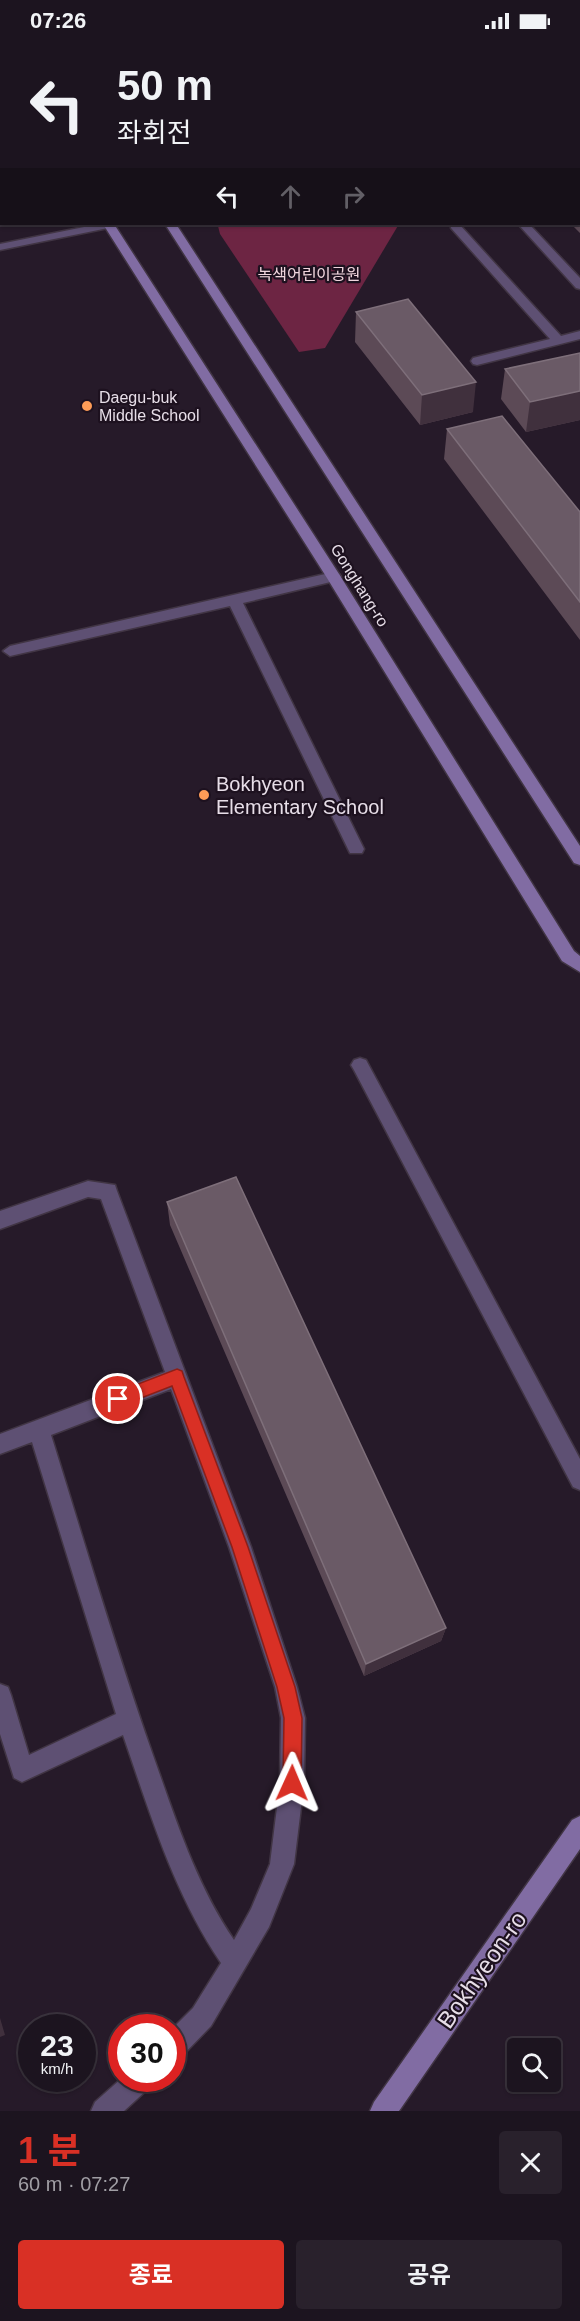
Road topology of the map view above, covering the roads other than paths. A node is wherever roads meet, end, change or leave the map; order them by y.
1 (103, 225) edge
2 (109, 225) edge
3 (171, 225) edge
4 (524, 225) edge
5 (455, 226) dead end
6 (0, 247) edge
7 (580, 285) edge
8 (580, 335) edge
9 (558, 340) junction
10 (477, 361) dead end
11 (334, 576) junction
12 (234, 599) junction
13 (10, 651) dead end
14 (356, 849) dead end
15 (580, 859) edge
16 (580, 965) edge
17 (360, 1065) dead end
18 (0, 1220) edge
19 (177, 1377) junction
20 (39, 1430) junction
21 (0, 1444) edge
22 (580, 1480) edge
23 (0, 1695) edge
24 (129, 1720) junction
25 (580, 1828) edge
26 (235, 1963) junction
27 (186, 2034) edge
28 (125, 2092) edge
29 (104, 2111) edge
30 (383, 2111) edge

1 - 6 street
2 - 11 main road, Gonghang-ro
3 - 15 main road, Gonghang-ro
4 - 7 street
5 - 9 street
8 - 9 street
9 - 10 street
11 - 12 street
11 - 16 main road, Gonghang-ro
12 - 13 street
12 - 14 street
17 - 22 street
18 - 19 street
19 - 20 street
19 - 26 street
20 - 21 street
20 - 24 street
23 - 24 street
24 - 26 street
25 - 30 main road, Bokhyeon-ro
26 - 27 street
28 - 29 street

